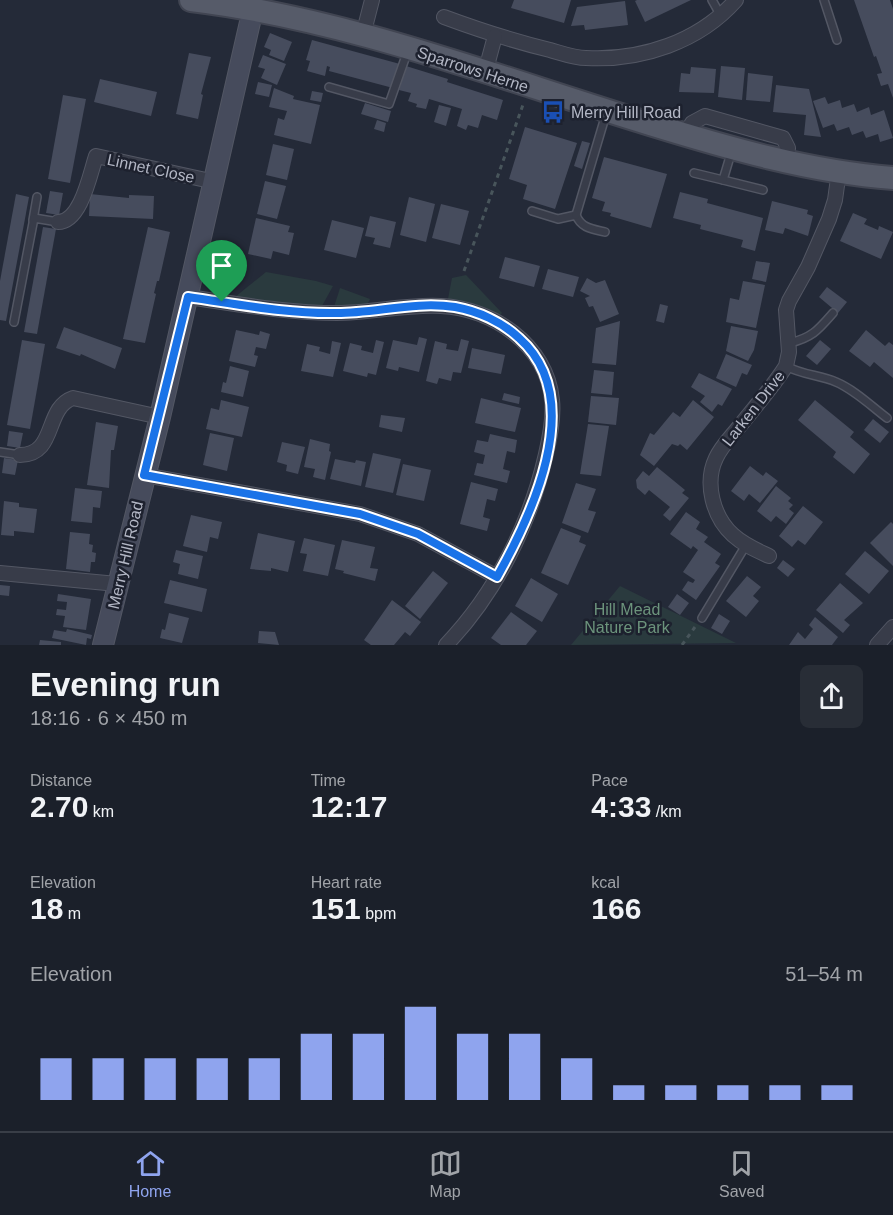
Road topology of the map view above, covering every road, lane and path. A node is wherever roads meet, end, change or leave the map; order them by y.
1 (190, 0) edge
2 (372, 0) edge
3 (712, 0) edge
4 (736, 0) edge
5 (824, 0) edge
6 (254, 9) junction
7 (721, 16) junction
8 (444, 17) dead end
9 (363, 35) junction
10 (495, 36) junction
11 (837, 40) dead end
12 (409, 48) junction
13 (485, 73) junction
14 (329, 87) dead end
15 (529, 87) junction
16 (607, 111) junction
17 (685, 135) junction
18 (733, 147) junction
19 (786, 161) junction
20 (839, 171) junction
21 (694, 172) dead end
22 (893, 178) edge
23 (723, 180) junction
24 (215, 182) junction
25 (763, 190) dead end
26 (37, 197) dead end
27 (532, 211) dead end
28 (576, 215) junction
29 (33, 220) junction
30 (58, 222) joint
31 (605, 232) dead end
32 (464, 271) dead end
33 (188, 297) junction
34 (833, 313) dead end
35 (14, 322) dead end
36 (790, 343) junction
37 (786, 366) junction
38 (160, 417) junction
39 (887, 418) dead end
40 (0, 452) edge
41 (20, 455) joint
42 (144, 475) junction
43 (746, 545) junction
44 (769, 556) dead end
45 (0, 573) edge
46 (497, 577) junction
47 (117, 584) junction
48 (702, 618) joint
49 (893, 627) edge
50 (103, 645) edge
51 (446, 645) edge
52 (682, 645) edge
53 (877, 645) edge

1 - 6 main road, Sparrows Herne
2 - 9 street
3 - 7 lane
4 - 7 street
5 - 11 lane
6 - 9 main road, Sparrows Herne
6 - 24 street, Merry Hill Road
7 - 10 street
8 - 10 street
9 - 12 main road, Sparrows Herne
10 - 13 street
12 - 13 main road, Sparrows Herne
12 - 14 lane
13 - 15 main road, Sparrows Herne
15 - 16 main road, Sparrows Herne
15 - 32 path
16 - 17 main road, Sparrows Herne
16 - 28 lane
17 - 18 main road, Sparrows Herne
17 - 19 street
18 - 19 main road, Sparrows Herne
18 - 23 lane
19 - 20 main road, Sparrows Herne
20 - 22 main road, Sparrows Herne
20 - 36 street, Larken Drive
21 - 23 lane
23 - 25 lane
24 - 30 street, Linnet Close
24 - 33 street, Merry Hill Road
26 - 29 lane
27 - 28 lane
28 - 31 lane
29 - 30 lane
29 - 35 lane
33 - 38 street, Merry Hill Road
33 - 46 street
34 - 36 lane
36 - 37 street, Larken Drive
37 - 39 lane
37 - 43 street, Larken Drive
38 - 41 street
38 - 42 street, Merry Hill Road
40 - 41 lane
42 - 46 street
42 - 47 street, Merry Hill Road
43 - 44 street, Larken Drive
43 - 48 lane
45 - 47 street
46 - 51 street
47 - 50 street, Merry Hill Road
48 - 52 path
49 - 53 street

